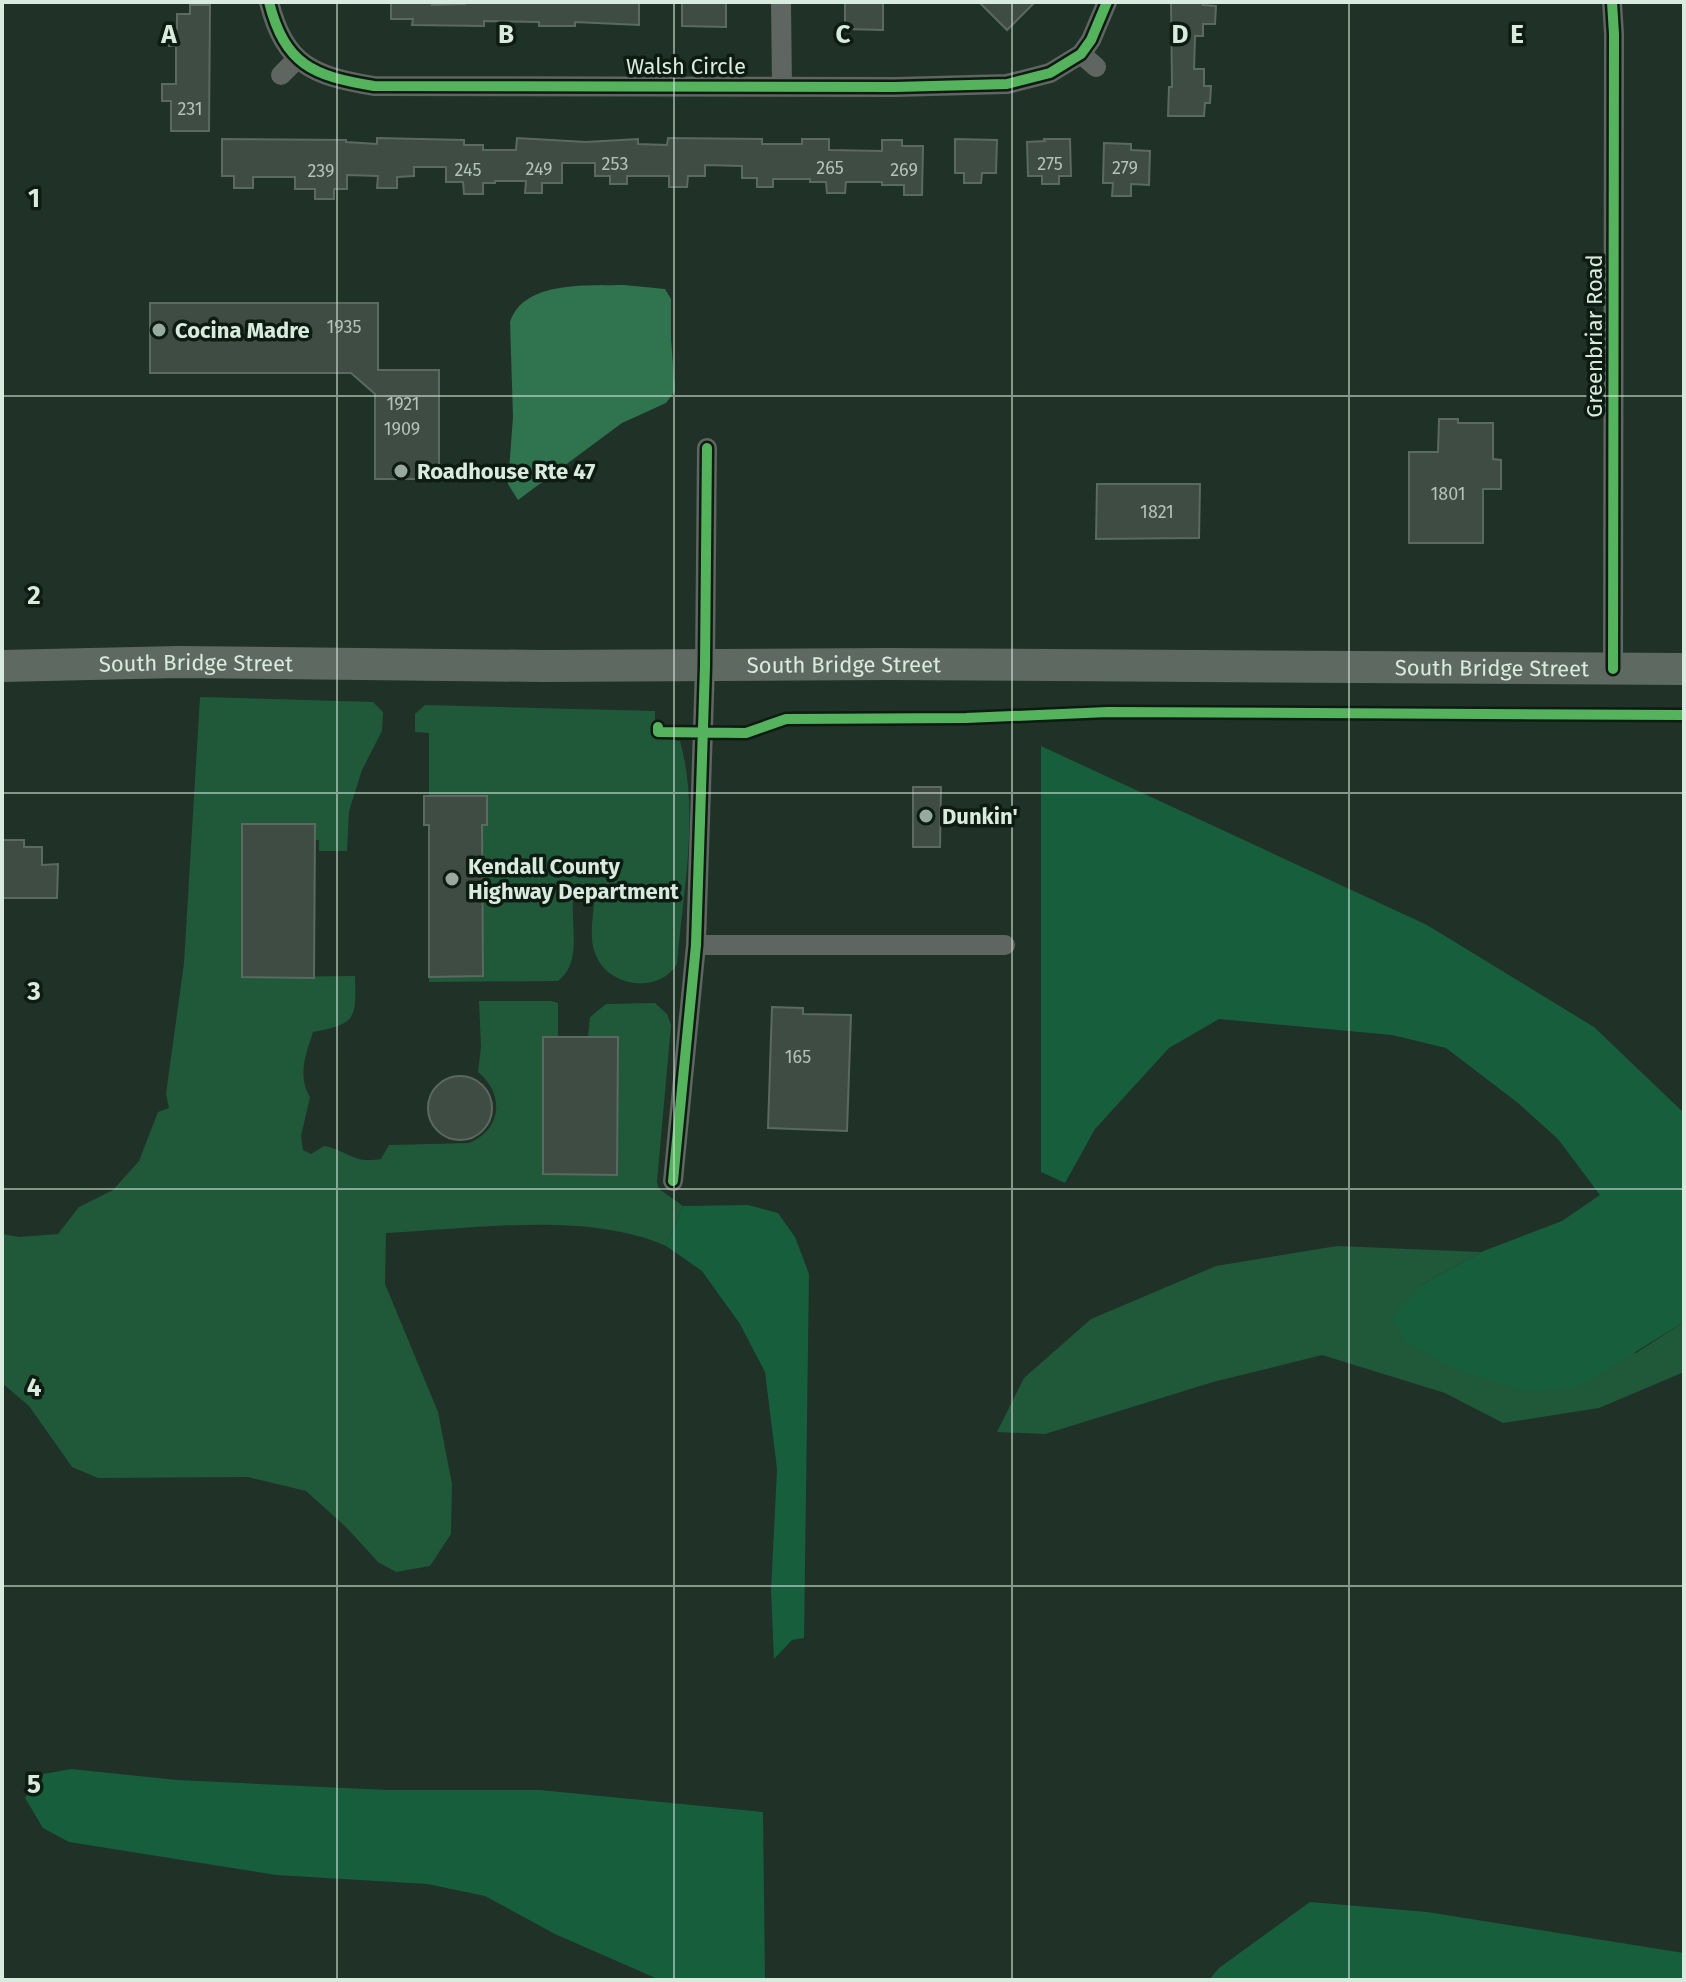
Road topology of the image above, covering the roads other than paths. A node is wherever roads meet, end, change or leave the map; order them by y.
1 (269, 2) edge
2 (781, 2) edge
3 (1107, 2) edge
4 (1612, 2) edge
5 (296, 60) junction
6 (281, 75) dead end
7 (782, 87) junction
8 (707, 448) dead end
9 (2, 666) edge
10 (705, 666) junction
11 (1613, 669) junction
12 (1684, 669) edge
13 (696, 945) junction
14 (1005, 945) dead end
15 (673, 1181) dead end

1 - 5 street
2 - 7 street
3 - 7 street, Walsh Circle
4 - 11 street, Greenbriar Road
5 - 6 street
5 - 7 street, Walsh Circle
8 - 10 street
9 - 10 highway, South Bridge Street
10 - 11 highway, South Bridge Street
10 - 13 street
11 - 12 highway, South Bridge Street
13 - 14 street
13 - 15 street

